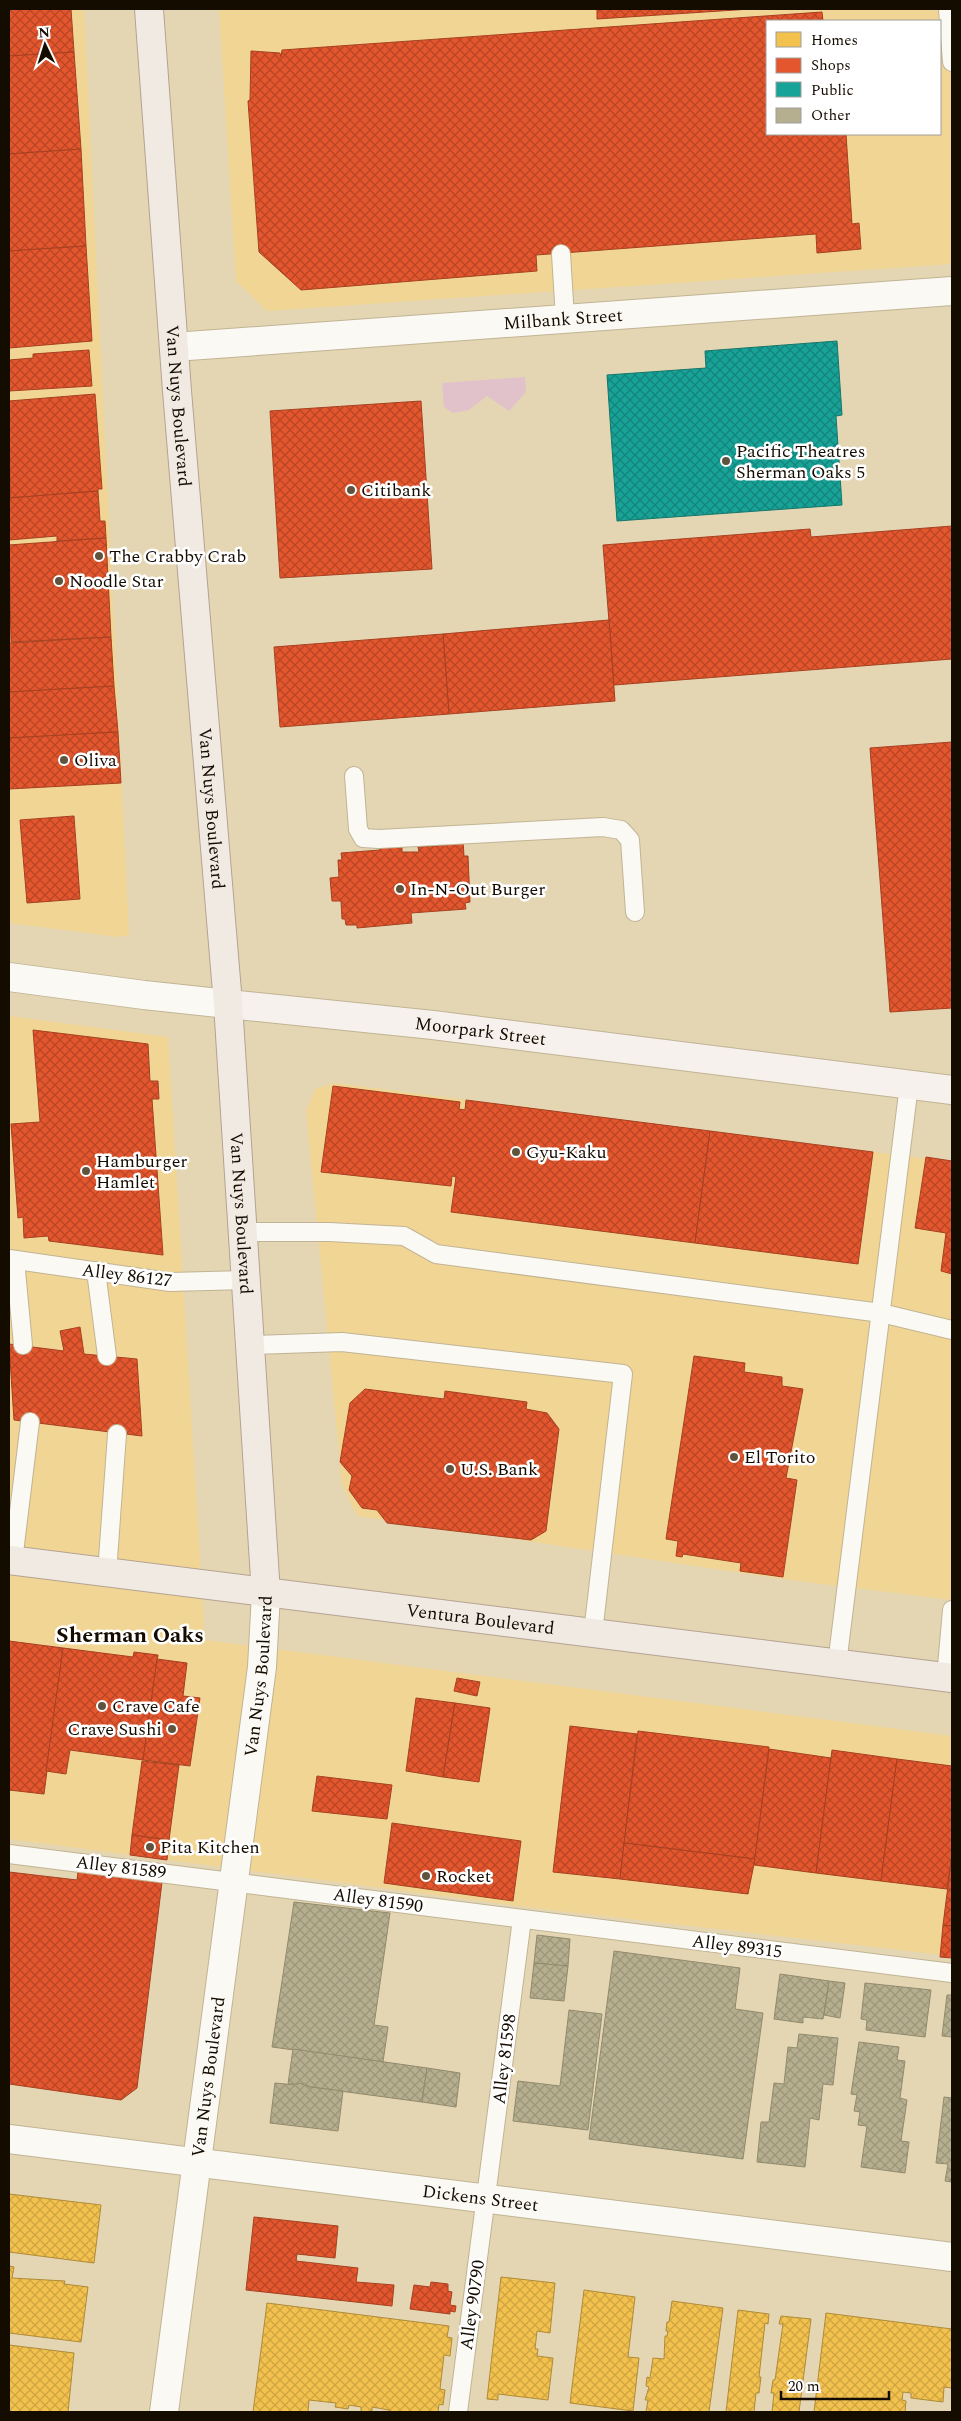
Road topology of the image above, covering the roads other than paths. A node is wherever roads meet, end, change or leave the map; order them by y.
1 (149, 9) edge
2 (948, 9) edge
3 (952, 62) edge
4 (561, 254) dead end
5 (952, 291) edge
6 (565, 318) junction
7 (174, 347) junction
8 (354, 776) dead end
9 (635, 912) dead end
10 (9, 977) edge
11 (228, 1004) junction
12 (909, 1085) junction
13 (952, 1090) edge
14 (243, 1232) junction
15 (12, 1260) edge
16 (96, 1271) junction
17 (246, 1280) junction
18 (881, 1313) junction
19 (952, 1330) edge
20 (23, 1345) dead end
21 (251, 1346) junction
22 (107, 1356) dead end
23 (30, 1422) dead end
24 (117, 1434) dead end
25 (11, 1561) edge
26 (107, 1573) junction
27 (266, 1594) junction
28 (952, 1610) edge
29 (592, 1633) junction
30 (836, 1664) junction
31 (949, 1677) edge
32 (9, 1854) edge
33 (233, 1882) junction
34 (522, 1919) junction
35 (952, 1973) edge
36 (9, 2139) edge
37 (195, 2163) junction
38 (486, 2199) junction
39 (952, 2258) edge
40 (164, 2412) edge
41 (458, 2412) edge

1 - 7 main road, Van Nuys Boulevard
2 - 3 lane
4 - 6 lane
5 - 6 street, Milbank Street
6 - 7 street, Milbank Street
7 - 11 main road, Van Nuys Boulevard
8 - 9 lane
10 - 11 street, Moorpark Street
11 - 12 main road, Moorpark Street
11 - 14 main road, Van Nuys Boulevard
12 - 13 main road, Moorpark Street
12 - 18 lane
14 - 17 main road, Van Nuys Boulevard
14 - 18 lane
15 - 16 lane, Alley 86127
15 - 20 lane
16 - 17 lane, Alley 86127
16 - 22 lane
17 - 21 main road, Van Nuys Boulevard
18 - 19 lane
18 - 30 lane
21 - 27 main road, Van Nuys Boulevard
21 - 29 lane
23 - 25 lane
24 - 26 lane
25 - 26 main road, Ventura Boulevard
26 - 27 main road, Ventura Boulevard
27 - 29 main road, Ventura Boulevard
27 - 33 street, Van Nuys Boulevard
28 - 31 lane
29 - 30 main road, Ventura Boulevard
30 - 31 main road, Ventura Boulevard
32 - 33 lane, Alley 81589
33 - 34 lane, Alley 81590
33 - 37 street, Van Nuys Boulevard
34 - 35 lane, Alley 89315
34 - 38 lane, Alley 81598
36 - 37 street, Dickens Street
37 - 38 street, Dickens Street
37 - 40 street, Van Nuys Boulevard
38 - 39 street, Dickens Street
38 - 41 lane, Alley 90790

